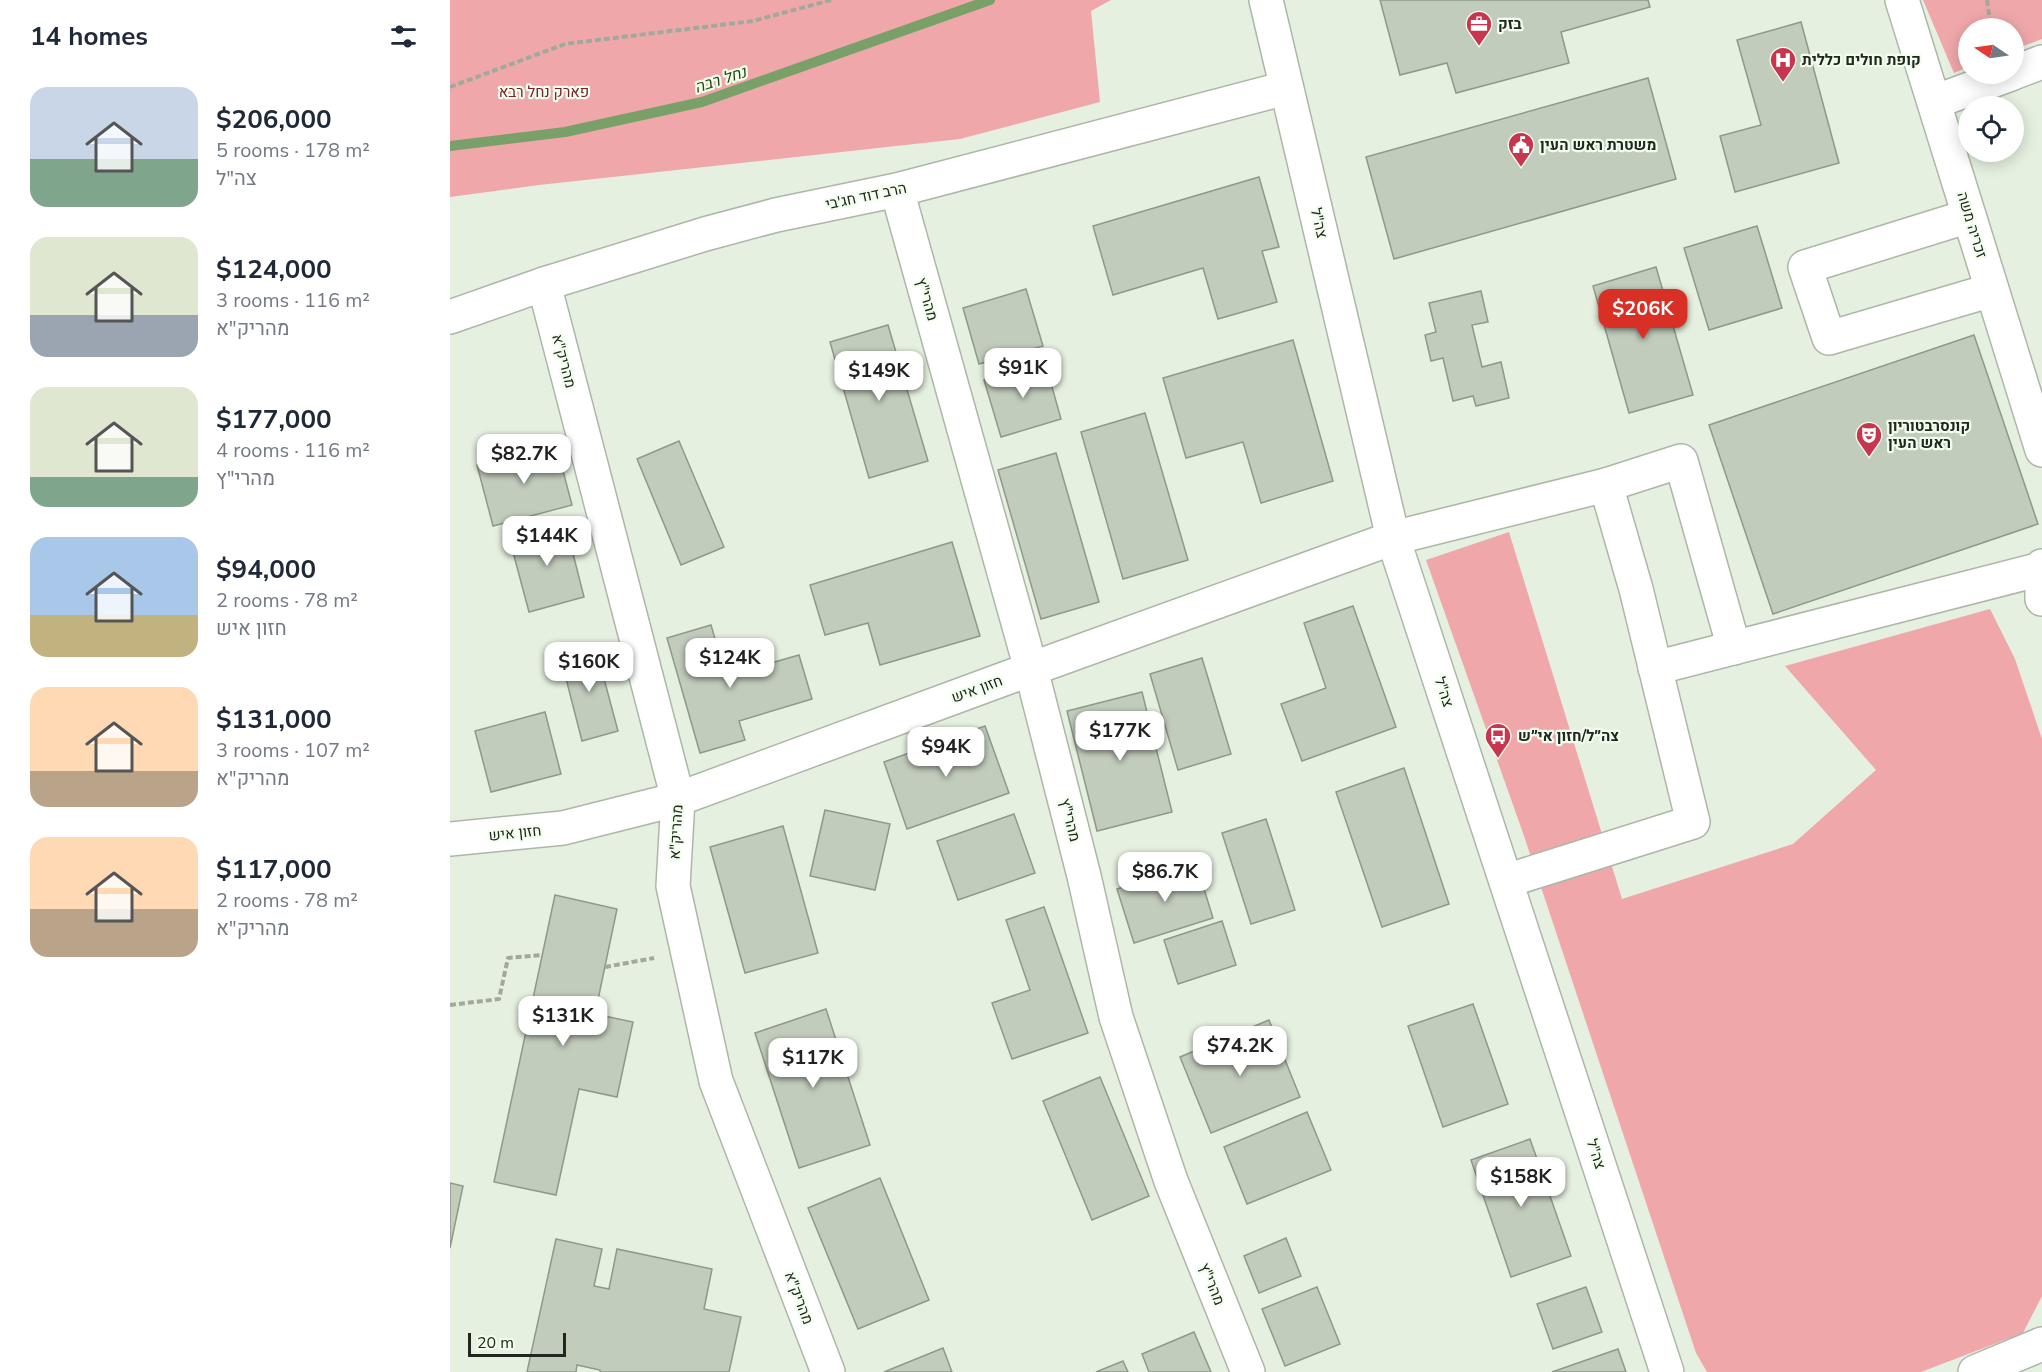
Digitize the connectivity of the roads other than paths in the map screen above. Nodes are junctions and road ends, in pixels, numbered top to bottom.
1 (1266, 0) edge
2 (1902, 0) edge
3 (2042, 62) edge
4 (2024, 69) edge
5 (1982, 84) edge
6 (1287, 87) junction
7 (1934, 102) junction
8 (897, 190) junction
9 (1969, 216) junction
10 (544, 284) junction
11 (1992, 290) junction
12 (450, 317) edge
13 (2042, 450) edge
14 (1606, 485) junction
15 (1393, 538) junction
16 (2042, 578) edge
17 (1734, 648) junction
18 (1655, 668) junction
19 (1031, 669) junction
20 (678, 799) junction
21 (450, 839) edge
22 (1506, 881) junction
23 (2042, 1344) edge
24 (828, 1372) edge
25 (1248, 1372) edge
26 (1667, 1372) edge
27 (1975, 1372) edge

1 - 6 street, צה"ל
2 - 7 street, זכריה משה
3 - 4 street
5 - 7 street
6 - 8 street, הרב דוד חג'בי
6 - 15 street, צה"ל
7 - 9 street, זכריה משה
8 - 10 street, הרב דוד חג'בי
8 - 19 street, מהרי"ץ
9 - 11 street, זכריה משה
9 - 11 street
10 - 12 street, הרב דוד חג'בי
10 - 20 street, מהריק"א
11 - 13 street, זכריה משה
14 - 15 street, חזון איש
14 - 17 street, חזון איש
14 - 18 street
15 - 19 street, חזון איש
15 - 22 street, צה"ל
16 - 17 street
17 - 18 street
18 - 22 street
19 - 20 street, חזון איש
19 - 25 street, מהרי"ץ
20 - 21 street, חזון איש
20 - 24 street, מהריק"א
22 - 26 street, צה"ל
23 - 27 street

